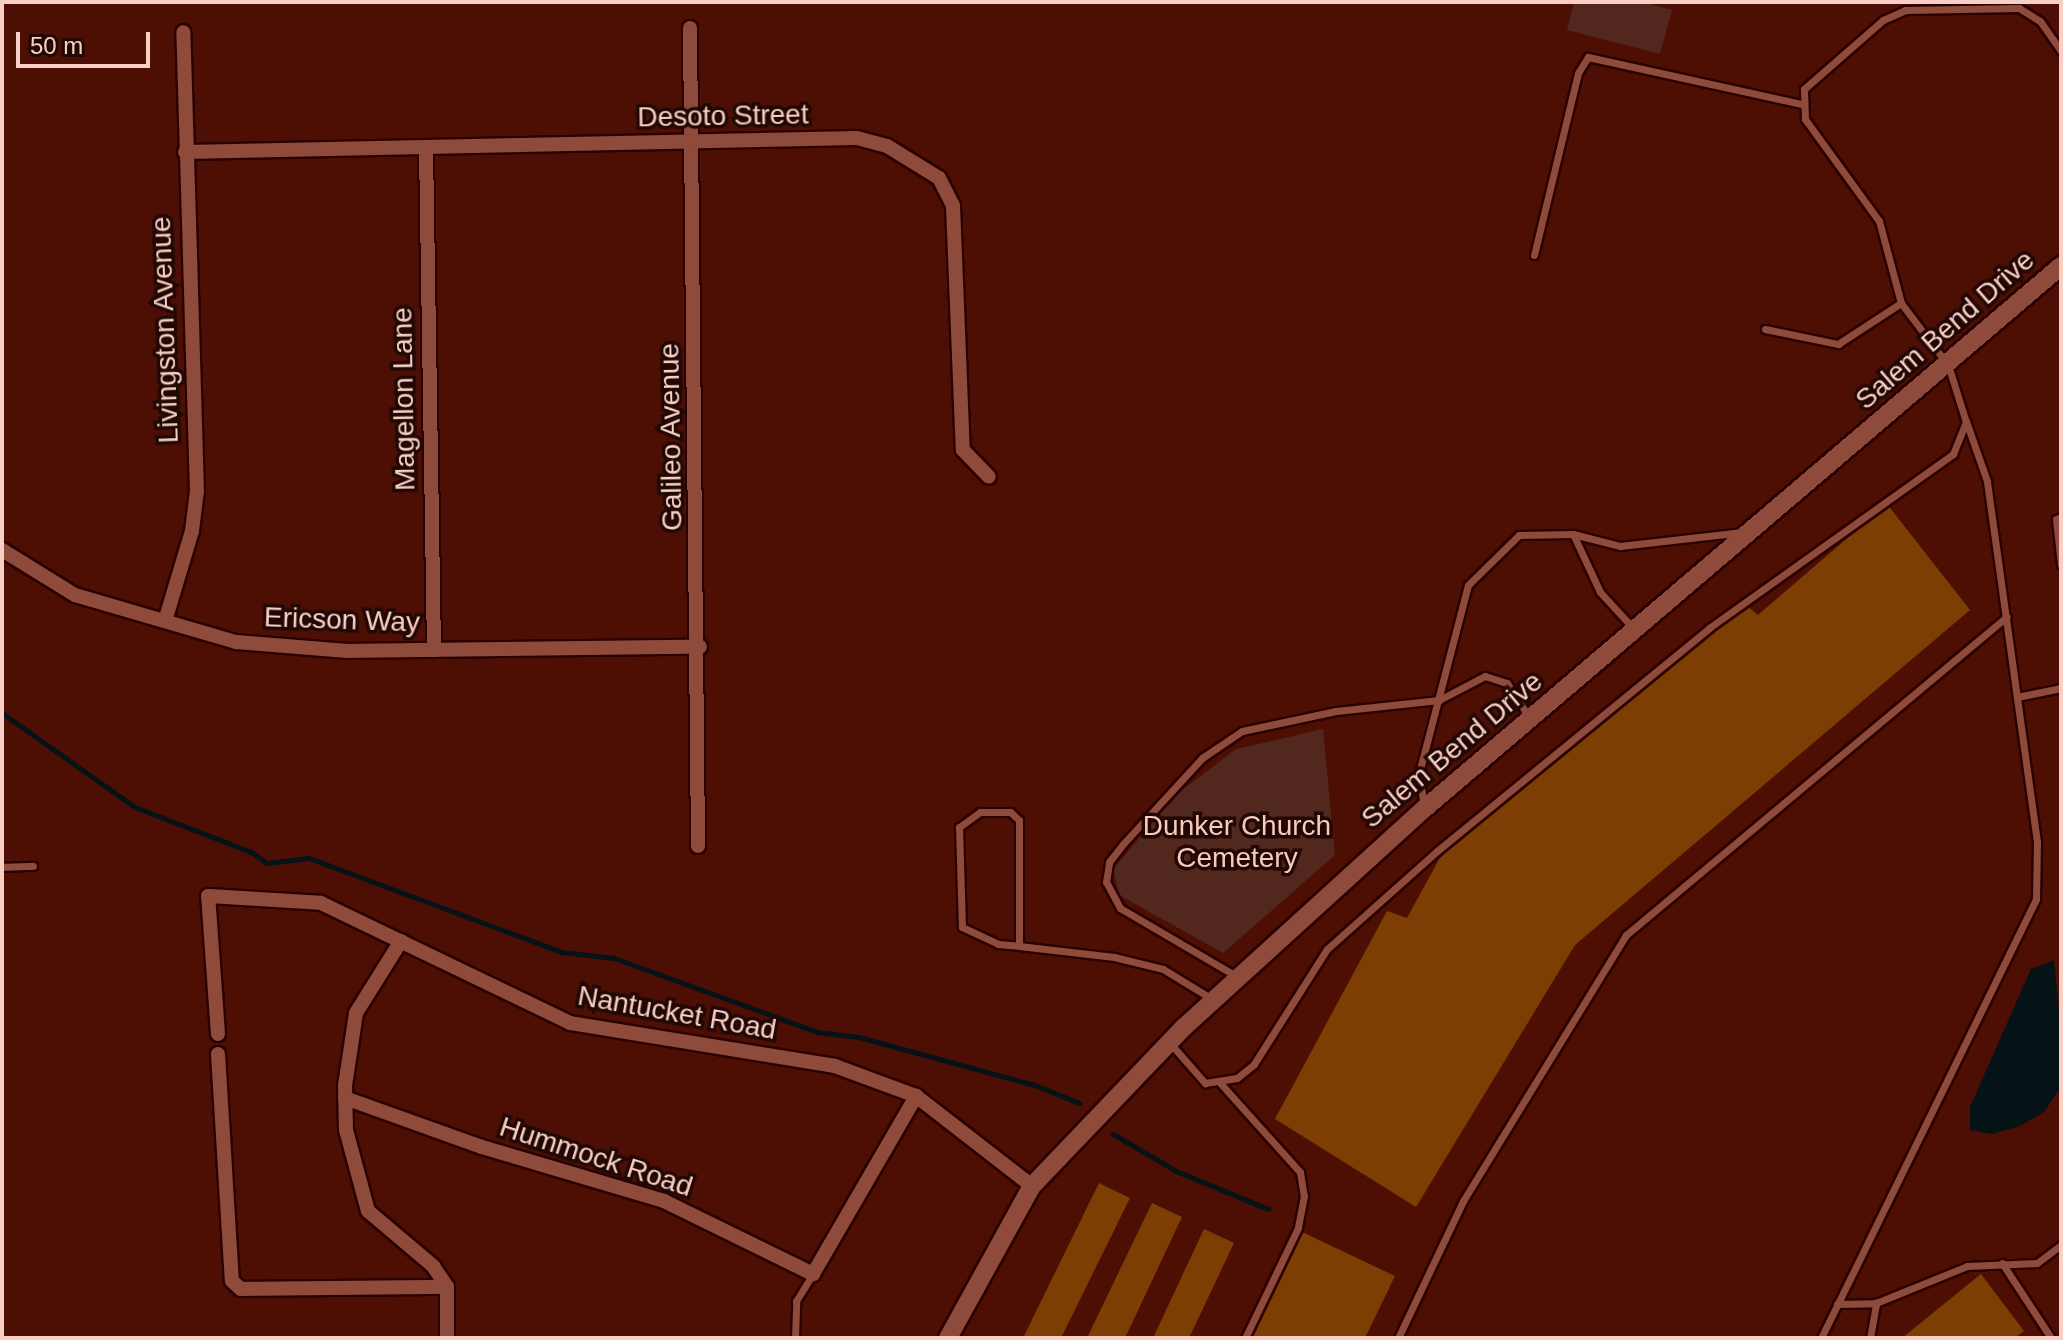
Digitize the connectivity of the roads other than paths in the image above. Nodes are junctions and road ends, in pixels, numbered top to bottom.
1 (690, 28) dead end
2 (183, 32) dead end
3 (2061, 51) edge
4 (1801, 104) junction
5 (692, 144) junction
6 (426, 147) junction
7 (185, 152) junction
8 (1534, 255) dead end
9 (2061, 266) edge
10 (1901, 303) junction
11 (1765, 329) dead end
12 (1948, 365) junction
13 (1966, 422) junction
14 (989, 477) dead end
15 (2061, 517) edge
16 (1754, 531) junction
17 (1573, 534) junction
18 (2, 550) edge
19 (2061, 565) edge
20 (2006, 617) junction
21 (165, 621) junction
22 (1637, 631) junction
23 (700, 647) junction
24 (434, 650) junction
25 (2061, 688) edge
26 (2017, 697) junction
27 (1439, 700) junction
28 (1530, 719) junction
29 (1424, 809) junction
30 (698, 846) dead end
31 (33, 866) dead end
32 (2, 867) edge
33 (401, 941) junction
34 (1019, 946) junction
35 (1239, 977) junction
36 (1214, 1000) junction
37 (218, 1034) dead end
38 (1169, 1042) junction
39 (218, 1054) dead end
40 (1221, 1084) junction
41 (916, 1096) junction
42 (345, 1098) junction
43 (1032, 1186) junction
44 (2061, 1245) edge
45 (2002, 1263) junction
46 (813, 1274) junction
47 (447, 1287) junction
48 (1876, 1303) junction
49 (1837, 1304) junction
50 (447, 1338) edge
51 (795, 1338) edge
52 (948, 1338) edge
53 (1245, 1338) edge
54 (1398, 1338) edge
55 (1821, 1338) edge
56 (1870, 1338) edge
57 (2051, 1338) edge

1 - 5 street, Galileo Avenue
2 - 7 street, Livingston Avenue
3 - 4 lane
4 - 8 lane
4 - 10 lane
5 - 6 street, Desoto Street
5 - 14 street, Desoto Street
5 - 23 street, Galileo Avenue
6 - 7 street, Desoto Street
6 - 24 street, Magellon Lane
7 - 21 street, Livingston Avenue
9 - 12 street, Salem Bend Drive
10 - 11 lane
10 - 12 lane
12 - 13 lane
12 - 16 street, Salem Bend Drive
13 - 20 lane
13 - 40 lane
15 - 19 lane
16 - 17 lane
16 - 22 street, Salem Bend Drive
17 - 22 lane
17 - 27 lane
18 - 21 street, Ericson Way
20 - 26 lane
20 - 54 lane
21 - 24 street, Ericson Way
22 - 28 street, Salem Bend Drive
23 - 24 street, Ericson Way
23 - 30 street, Galileo Avenue
25 - 26 lane
26 - 49 lane
27 - 28 lane
27 - 29 lane
27 - 35 lane
28 - 29 street, Salem Bend Drive
29 - 35 street, Salem Bend Drive
31 - 32 lane
33 - 37 street, Nantucket Road
33 - 41 street, Nantucket Road
33 - 42 street
34 - 34 lane
34 - 36 lane
35 - 36 street, Salem Bend Drive
36 - 38 street, Salem Bend Drive
38 - 40 lane
38 - 43 street, Salem Bend Drive
39 - 47 street
40 - 53 lane
41 - 43 street, Nantucket Road
41 - 46 street
42 - 46 street, Hummock Road
42 - 47 street
43 - 52 street, Salem Bend Drive
44 - 45 lane
45 - 48 lane
45 - 57 lane
46 - 51 lane
47 - 50 street
48 - 49 lane
48 - 56 lane
49 - 55 lane

